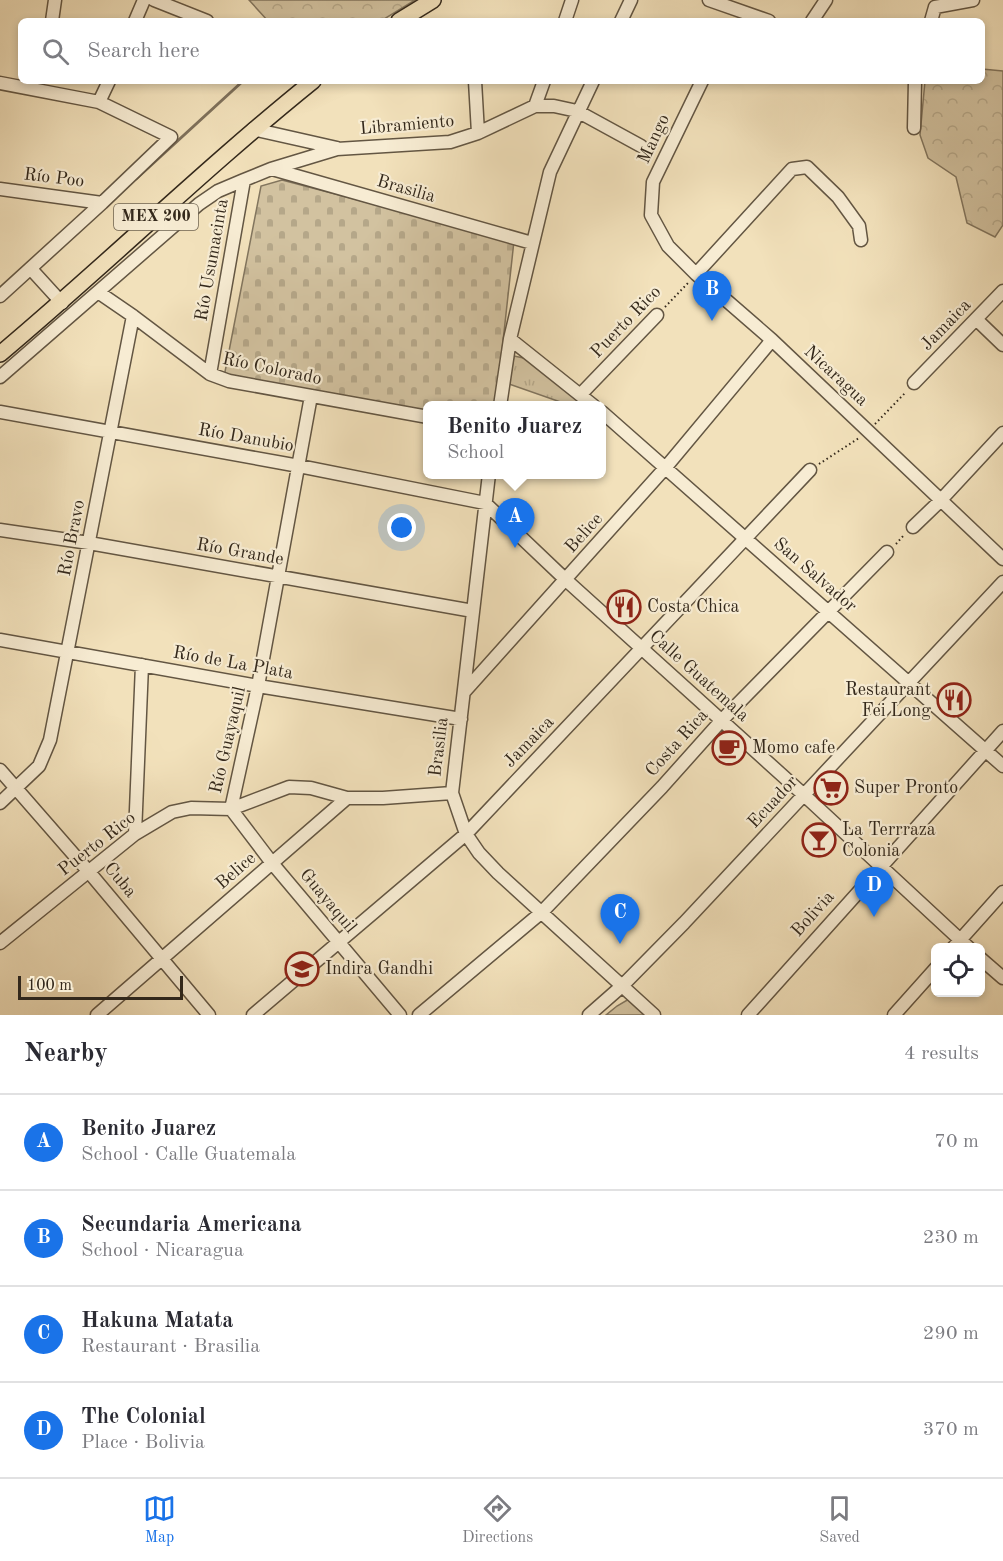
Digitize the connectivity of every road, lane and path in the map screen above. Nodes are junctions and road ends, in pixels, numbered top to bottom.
1 (55, 0) edge
2 (144, 0) edge
3 (154, 0) edge
4 (433, 0) edge
5 (572, 0) edge
6 (631, 0) edge
7 (709, 0) edge
8 (826, 0) edge
9 (973, 0) edge
10 (933, 3) edge
11 (735, 16) edge
12 (52, 18) edge
13 (136, 18) edge
14 (199, 18) edge
15 (404, 18) edge
16 (566, 18) edge
17 (622, 18) edge
18 (814, 18) edge
19 (931, 18) edge
20 (0, 83) edge
21 (108, 84) edge
22 (310, 84) edge
23 (475, 84) edge
24 (543, 84) edge
25 (590, 84) edge
26 (701, 84) edge
27 (915, 84) edge
28 (42, 86) edge
29 (99, 102) junction
30 (535, 106) junction
31 (577, 111) junction
32 (914, 128) dead end
33 (253, 129) junction
34 (478, 133) junction
35 (641, 146) dead end
36 (337, 149) junction
37 (271, 169) junction
38 (244, 180) junction
39 (0, 189) edge
40 (102, 203) junction
41 (651, 215) joint
42 (861, 240) dead end
43 (532, 243) junction
44 (35, 273) junction
45 (696, 274) junction
46 (1003, 291) edge
47 (98, 292) junction
48 (0, 296) edge
49 (62, 303) junction
50 (657, 315) joint
51 (133, 316) junction
52 (976, 319) junction
53 (510, 339) junction
54 (772, 340) junction
55 (1003, 345) edge
56 (0, 354) edge
57 (210, 374) junction
58 (0, 377) edge
59 (914, 383) dead end
60 (581, 394) junction
61 (310, 396) junction
62 (501, 401) edge
63 (589, 401) edge
64 (0, 412) edge
65 (606, 415) edge
66 (423, 416) edge
67 (110, 433) junction
68 (1003, 433) edge
69 (299, 466) junction
70 (666, 467) junction
71 (810, 470) dead end
72 (488, 479) edge
73 (940, 501) junction
74 (485, 503) junction
75 (913, 527) joint
76 (0, 530) edge
77 (745, 539) junction
78 (89, 543) junction
79 (887, 552) joint
80 (1003, 559) edge
81 (278, 578) junction
82 (566, 580) junction
83 (1003, 582) edge
84 (828, 610) junction
85 (473, 612) junction
86 (0, 640) edge
87 (642, 649) junction
88 (68, 653) junction
89 (142, 665) junction
90 (909, 683) junction
91 (258, 686) junction
92 (465, 691) junction
93 (461, 719) junction
94 (721, 721) junction
95 (1003, 731) edge
96 (986, 750) junction
97 (1003, 766) edge
98 (0, 770) edge
99 (16, 789) junction
100 (452, 793) junction
101 (804, 795) junction
102 (347, 798) junction
103 (0, 803) edge
104 (231, 809) junction
105 (135, 834) junction
106 (466, 834) junction
107 (272, 863) junction
108 (880, 866) junction
109 (89, 872) junction
110 (1003, 892) edge
111 (542, 912) junction
112 (339, 942) junction
113 (959, 943) edge
114 (963, 943) edge
115 (0, 944) edge
116 (163, 959) junction
117 (985, 962) edge
118 (931, 974) edge
119 (1003, 978) edge
120 (622, 986) junction
121 (97, 1015) edge
122 (209, 1015) edge
123 (253, 1015) edge
124 (400, 1015) edge
125 (419, 1015) edge
126 (589, 1015) edge
127 (654, 1015) edge
128 (748, 1015) edge
129 (894, 1015) edge

1 - 12 street
2 - 13 street
3 - 14 street
4 - 15 main road
5 - 16 street
6 - 17 street
7 - 11 street
8 - 18 street
9 - 10 street
10 - 19 street
20 - 28 street
21 - 29 street
22 - 33 main road, MEX 200
23 - 34 street
24 - 30 street
25 - 31 street
26 - 41 street, Mango
27 - 32 street
28 - 29 street
29 - 40 street
30 - 31 street, Libramiento
30 - 34 street, Libramiento
31 - 35 street, Libramiento
31 - 43 street
33 - 36 street
33 - 49 main road, MEX 200
34 - 36 street, Libramiento
36 - 37 street, Libramiento
37 - 38 street, Río Usumacinta
37 - 43 street, Brasilia
38 - 47 street
38 - 57 street, Río Usumacinta
39 - 40 street, Río Poo
40 - 44 street
41 - 45 street, Nicaragua
42 - 45 street
43 - 53 street
44 - 48 street
44 - 49 street
45 - 50 path, Puerto Rico
45 - 54 street, Nicaragua
46 - 52 street, Jamaica
47 - 51 street, Río Colorado
47 - 58 street
49 - 56 main road, MEX 200
50 - 60 street, Puerto Rico
51 - 57 street, Río Colorado
51 - 67 street, Río Bravo
52 - 55 street
52 - 59 street, Jamaica
53 - 60 street
53 - 62 street
54 - 70 street, Belice
54 - 73 street, Nicaragua
57 - 61 street, Río Colorado
60 - 63 street
61 - 66 street, Río Colorado
61 - 69 street, Río Guayaquil
64 - 67 street, Río Danubio
65 - 70 street, San Salvador
67 - 69 street, Río Danubio
67 - 78 street, Río Bravo
68 - 73 street
69 - 74 street, Río Danubio
69 - 81 street, Río Guayaquil
70 - 77 street, San Salvador
70 - 82 street, Belice
71 - 77 street, Jamaica
72 - 74 street, Brasilia
73 - 75 street
73 - 80 street, Nicaragua
74 - 82 street, Calle Guatemala
74 - 85 street, Brasilia
75 - 79 path
76 - 78 street, Río Grande
77 - 84 street, San Salvador
77 - 87 street, Jamaica
78 - 81 street, Río Grande
78 - 88 street, Río Bravo
79 - 84 street, Costa Rica
81 - 85 street, Río Grande
81 - 91 street, Río Guayaquil
82 - 87 street, Calle Guatemala
82 - 92 street, Belice
83 - 90 street, Ecuador
84 - 90 street, San Salvador
84 - 94 street, Costa Rica
85 - 92 street, Brasilia
86 - 88 street, Río de La Plata
87 - 94 street, Calle Guatemala
87 - 106 street, Jamaica
88 - 89 street, Río de La Plata
88 - 99 street, Río Bravo
89 - 91 street, Río de La Plata
89 - 105 street
90 - 96 street, San Salvador
90 - 101 street, Ecuador
91 - 93 street, Río de La Plata
91 - 104 street, Río Guayaquil
92 - 93 street, Brasilia
93 - 100 street, Brasilia
94 - 101 street, Calle Guatemala
94 - 111 street, Costa Rica
95 - 96 street, Bolivia
96 - 97 street, San Salvador
96 - 108 street, Bolivia
98 - 99 street, Cuba
99 - 103 street
99 - 109 street, Cuba
100 - 102 street
100 - 106 street, Brasilia
101 - 108 street, Calle Guatemala
101 - 120 street, Ecuador
102 - 104 street
102 - 107 street, Belice
104 - 105 street, Puerto Rico
104 - 107 street, Guayaquil
105 - 109 street, Puerto Rico
106 - 111 street, Brasilia
106 - 112 street, Jamaica
107 - 112 street, Guayaquil
107 - 116 street, Belice
108 - 113 street, Calle Guatemala
108 - 128 street, Bolivia
109 - 115 street, Puerto Rico
109 - 116 street, Cuba
110 - 114 street
111 - 120 street, Brasilia
111 - 125 street, Costa Rica
112 - 123 street, Jamaica
112 - 124 street, Guayaquil
116 - 121 street, Belice
116 - 122 street, Cuba
117 - 119 street
118 - 129 street
120 - 126 street, Ecuador
120 - 127 street, Brasilia

